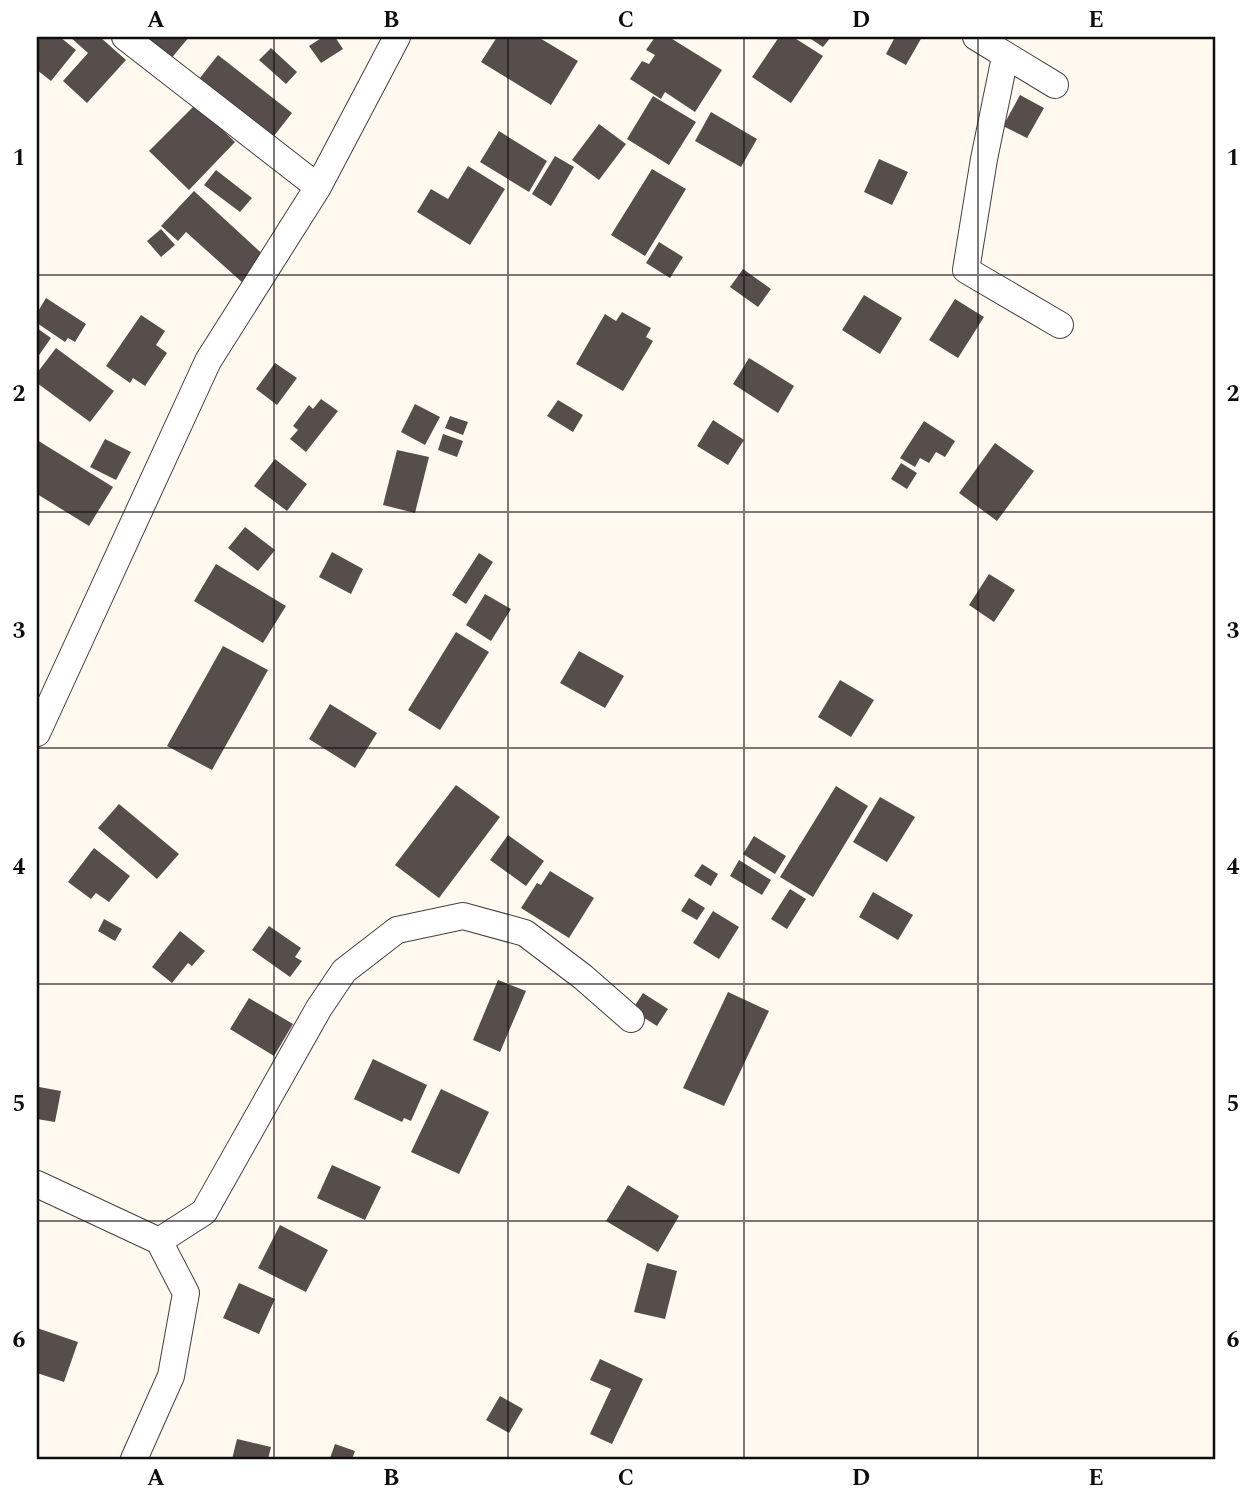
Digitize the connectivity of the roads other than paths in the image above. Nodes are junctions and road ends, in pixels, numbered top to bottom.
1 (125, 37) edge
2 (397, 37) edge
3 (976, 37) edge
4 (1005, 57) junction
5 (1055, 85) dead end
6 (318, 187) junction
7 (1060, 325) dead end
8 (37, 733) edge
9 (631, 1019) dead end
10 (37, 1184) edge
11 (159, 1241) junction
12 (134, 1459) edge

1 - 6 street
2 - 6 street
3 - 4 street
4 - 5 street
4 - 7 street
6 - 8 street
9 - 11 street
10 - 11 street
11 - 12 street

